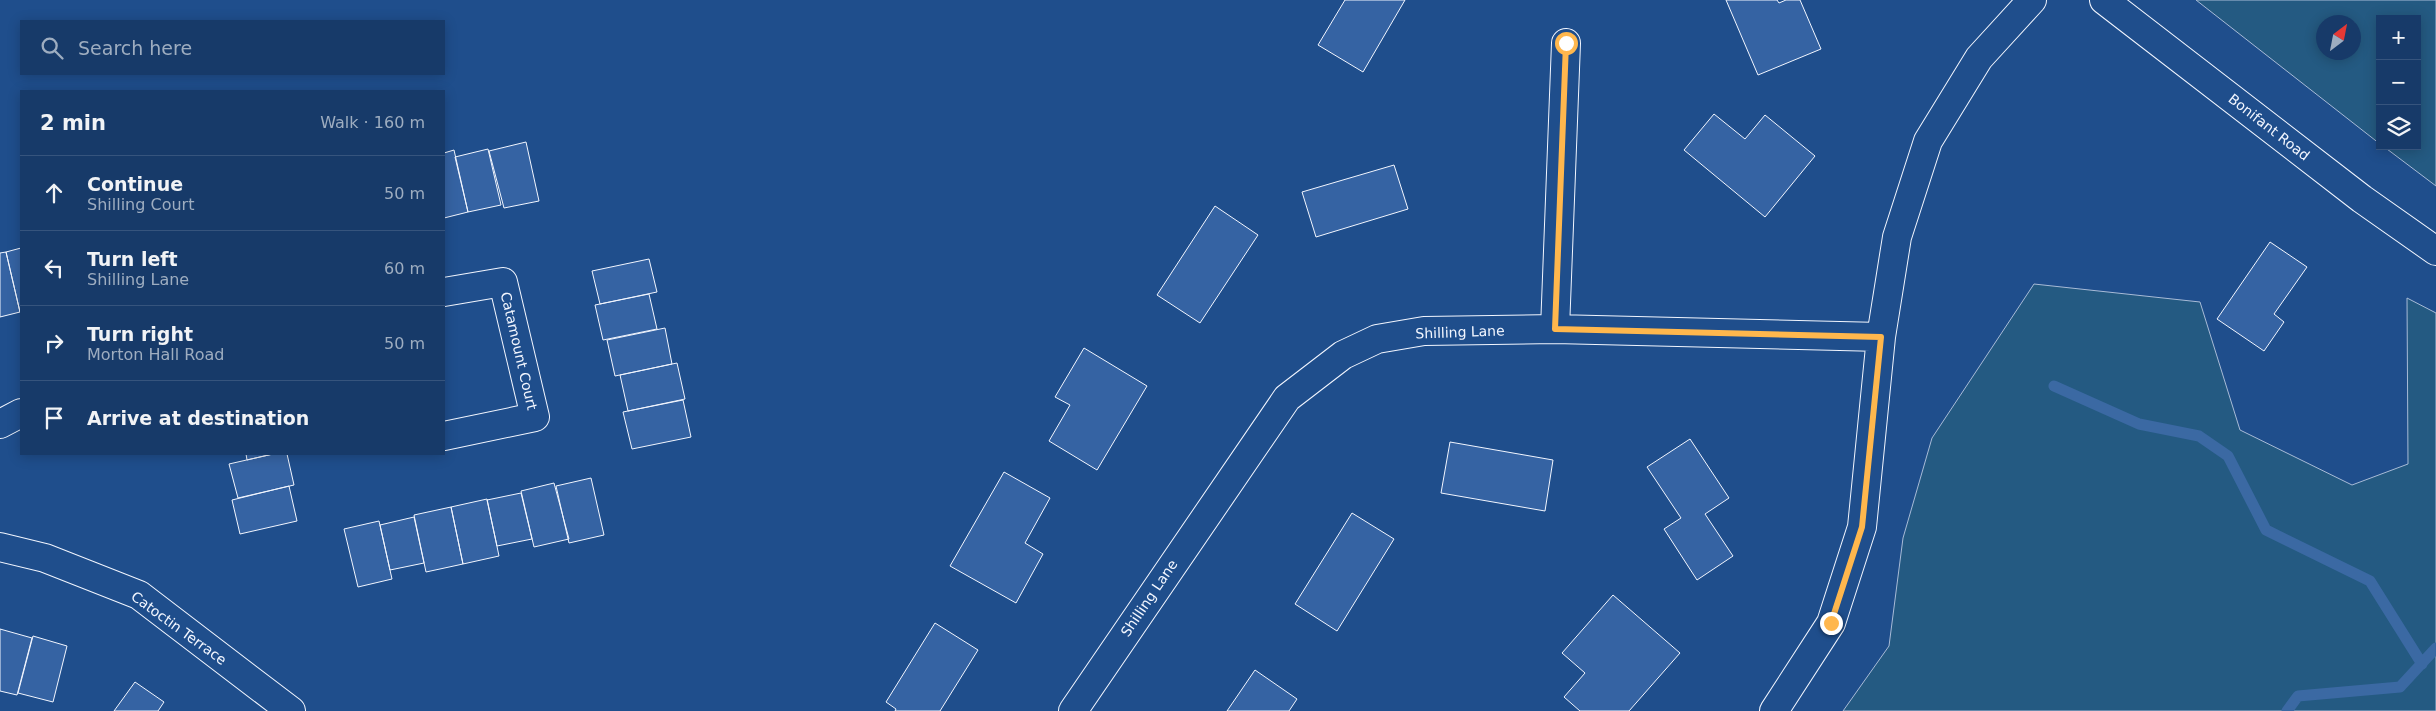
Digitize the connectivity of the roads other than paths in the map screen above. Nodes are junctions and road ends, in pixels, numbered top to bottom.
1 (2032, 0) edge
2 (2104, 0) edge
3 (1566, 43) dead end
4 (2436, 251) edge
5 (445, 292) edge
6 (1555, 329) junction
7 (1881, 337) junction
8 (20, 414) edge
9 (0, 424) edge
10 (445, 436) edge
11 (0, 547) edge
12 (291, 711) edge
13 (1073, 711) edge
14 (1774, 711) edge

1 - 7 street
2 - 4 street, Bonifant Road
3 - 6 street
5 - 10 street, Catamount Court
6 - 7 street, Shilling Lane
6 - 13 street, Shilling Lane
7 - 14 street
8 - 9 street
11 - 12 street, Catoctin Terrace

